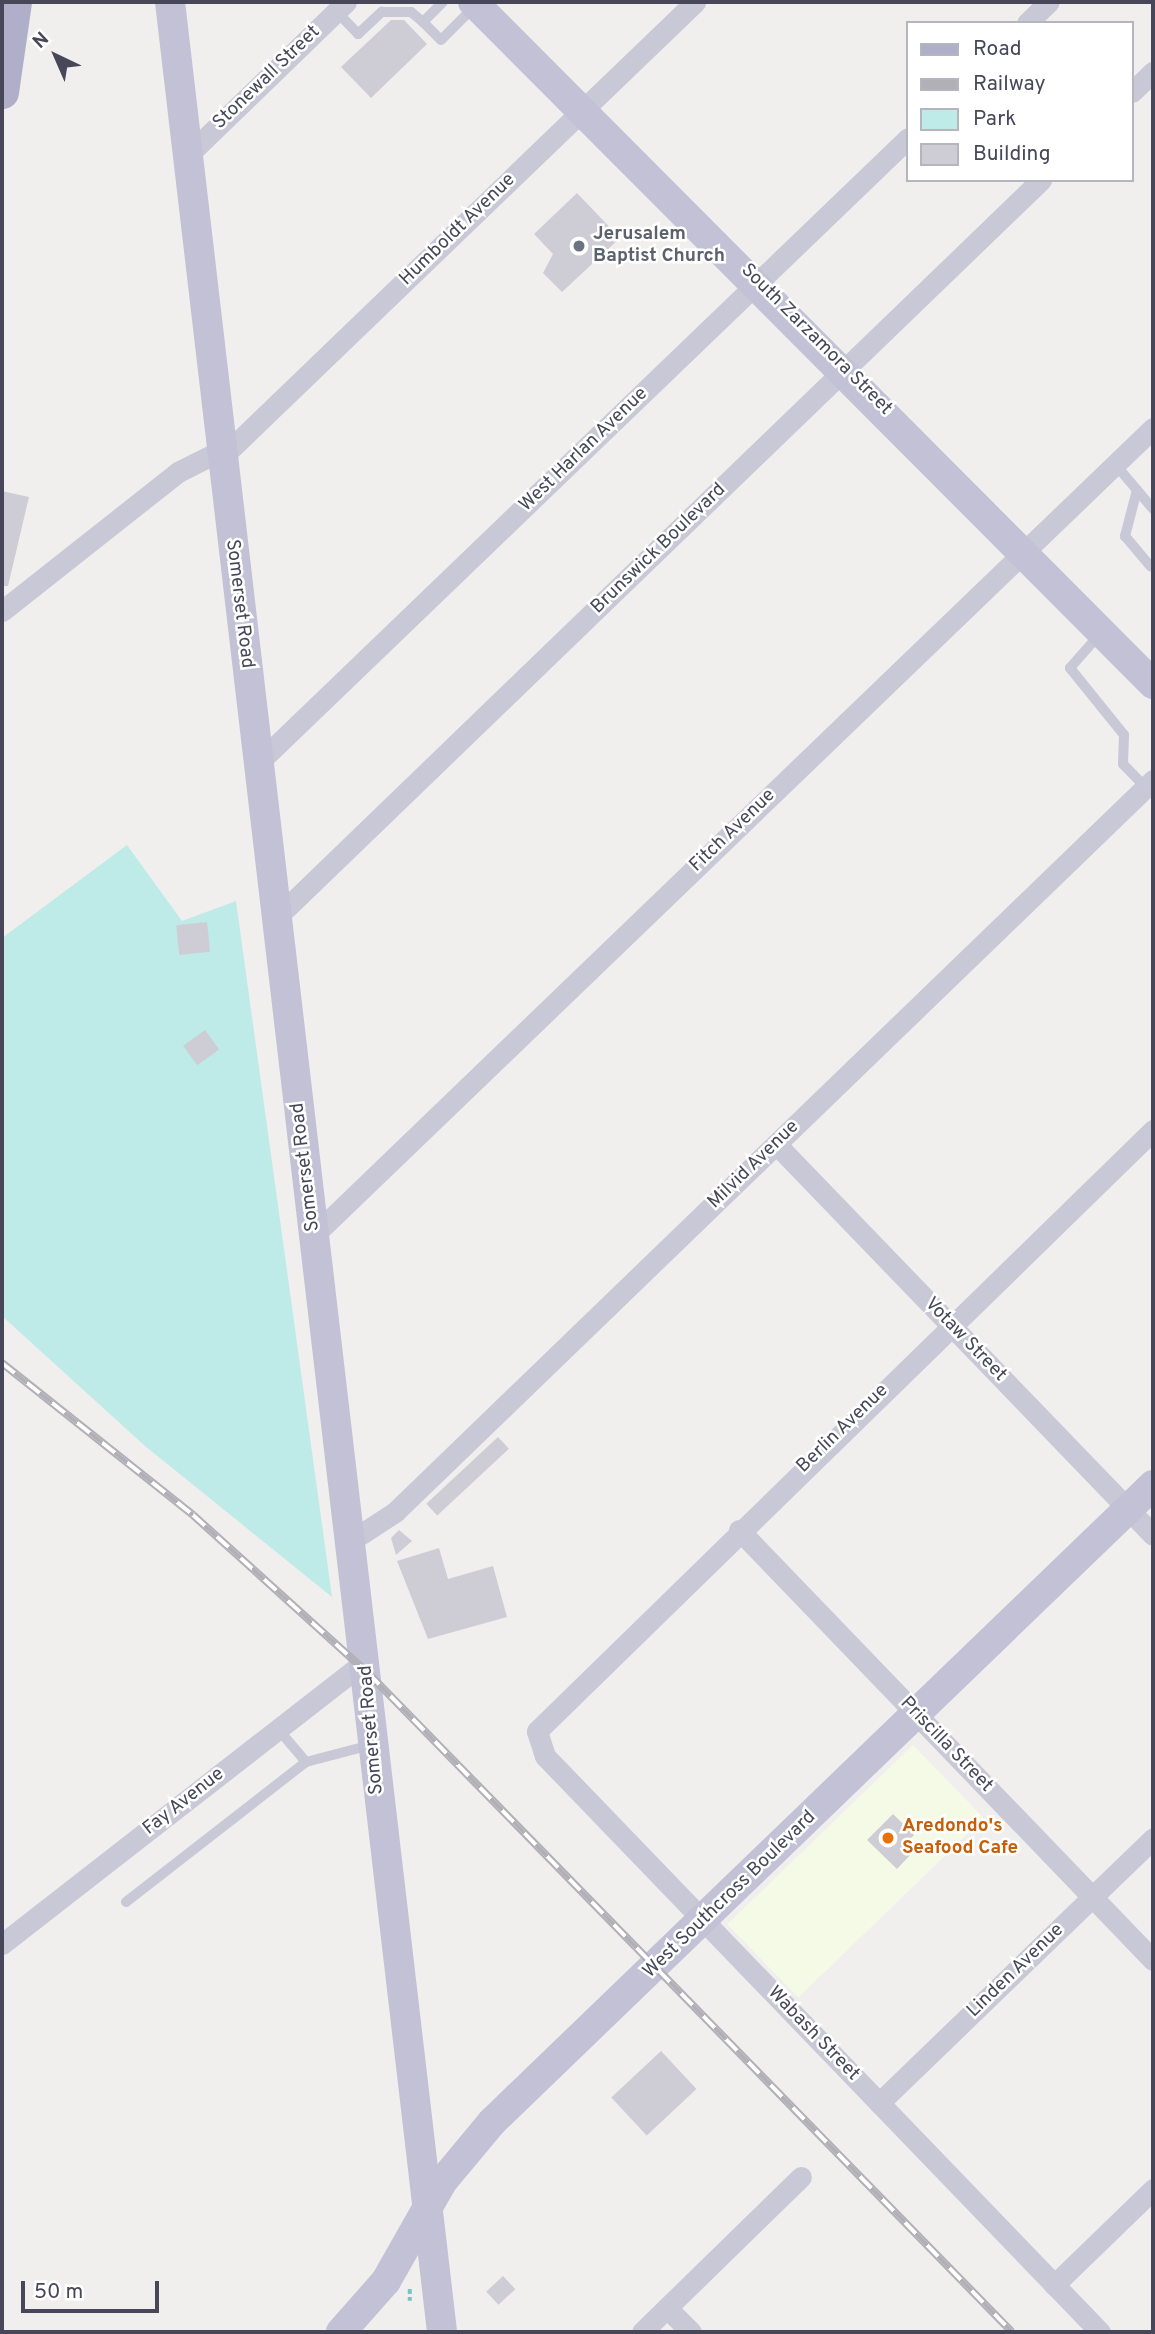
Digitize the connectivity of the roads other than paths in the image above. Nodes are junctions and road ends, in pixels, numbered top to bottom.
1 (15, 2) edge
2 (170, 2) edge
3 (443, 2) edge
4 (695, 2) edge
5 (1049, 2) edge
6 (475, 3) edge
7 (341, 6) edge
8 (1029, 21) edge
9 (423, 22) junction
10 (1153, 72) edge
11 (1134, 90) edge
12 (2, 92) edge
13 (583, 109) junction
14 (906, 140) edge
15 (188, 155) junction
16 (1039, 182) edge
17 (758, 282) junction
18 (845, 369) junction
19 (1153, 428) edge
20 (221, 455) junction
21 (1115, 464) junction
22 (1137, 490) junction
23 (1153, 509) edge
24 (1026, 550) junction
25 (1151, 567) dead end
26 (2, 611) edge
27 (1103, 631) junction
28 (1153, 684) edge
29 (259, 762) junction
30 (1148, 790) edge
31 (277, 917) junction
32 (1153, 1130) edge
33 (776, 1144) junction
34 (314, 1235) junction
35 (951, 1325) junction
36 (1153, 1486) edge
37 (1128, 1510) junction
38 (739, 1530) junction
39 (1153, 1535) edge
40 (349, 1542) junction
41 (367, 1660) junction
42 (916, 1714) junction
43 (278, 1728) junction
44 (537, 1731) joint
45 (374, 1744) junction
46 (306, 1762) junction
47 (1153, 1838) edge
48 (1092, 1897) junction
49 (126, 1902) dead end
50 (705, 1922) junction
51 (2, 1944) edge
52 (1153, 1960) edge
53 (879, 2104) junction
54 (802, 2177) dead end
55 (1153, 2189) edge
56 (427, 2206) junction
57 (1054, 2285) junction
58 (667, 2308) junction
59 (341, 2332) edge
60 (442, 2332) edge
61 (642, 2332) edge
62 (691, 2332) edge
63 (1100, 2332) edge

1 - 12 main road
2 - 15 main road, Somerset Road
3 - 9 lane
4 - 13 street, Humboldt Avenue
5 - 8 street
6 - 9 lane
6 - 13 main road, South Zarzamora Street
7 - 9 lane
7 - 15 street, Stonewall Street
10 - 11 street
13 - 17 main road, South Zarzamora Street
13 - 20 street, Humboldt Avenue
14 - 17 street, West Harlan Avenue
15 - 20 main road, Somerset Road
16 - 18 street, Brunswick Boulevard
17 - 18 main road, South Zarzamora Street
17 - 29 street, West Harlan Avenue
18 - 24 main road, South Zarzamora Street
18 - 31 street, Brunswick Boulevard
19 - 21 street, Fitch Avenue
20 - 26 street, Humboldt Avenue
20 - 29 main road, Somerset Road
21 - 22 lane
21 - 24 street, Fitch Avenue
22 - 23 lane
22 - 25 lane
24 - 27 main road, South Zarzamora Street
24 - 34 street, Fitch Avenue
27 - 28 main road, South Zarzamora Street
27 - 30 lane
29 - 31 main road, Somerset Road
30 - 33 street, Milvid Avenue
31 - 34 main road, Somerset Road
32 - 35 street, Berlin Avenue
33 - 35 street, Votaw Street
33 - 40 street, Milvid Avenue
34 - 40 main road, Somerset Road
35 - 37 street, Votaw Street
35 - 38 street, Berlin Avenue
36 - 37 main road, West Southcross Boulevard
37 - 39 street, Votaw Street
37 - 42 main road, West Southcross Boulevard
38 - 42 street, Priscilla Street
38 - 44 street, Berlin Avenue
40 - 41 main road, Somerset Road
41 - 43 street, Fay Avenue
41 - 45 main road, Somerset Road
42 - 48 street, Priscilla Street
42 - 50 main road, West Southcross Boulevard
43 - 46 lane
43 - 51 street, Fay Avenue
44 - 50 street, Wabash Street
45 - 46 lane
45 - 56 main road, Somerset Road
46 - 49 lane
47 - 48 street, Linden Avenue
48 - 52 street, Priscilla Street
48 - 53 street, Linden Avenue
50 - 53 street, Wabash Street
50 - 56 main road, West Southcross Boulevard
53 - 57 street, Wabash Street
54 - 58 street
55 - 57 street
56 - 59 main road, West Southcross Boulevard
56 - 60 main road, Somerset Road
57 - 63 street, Wabash Street
58 - 61 street
58 - 62 street

